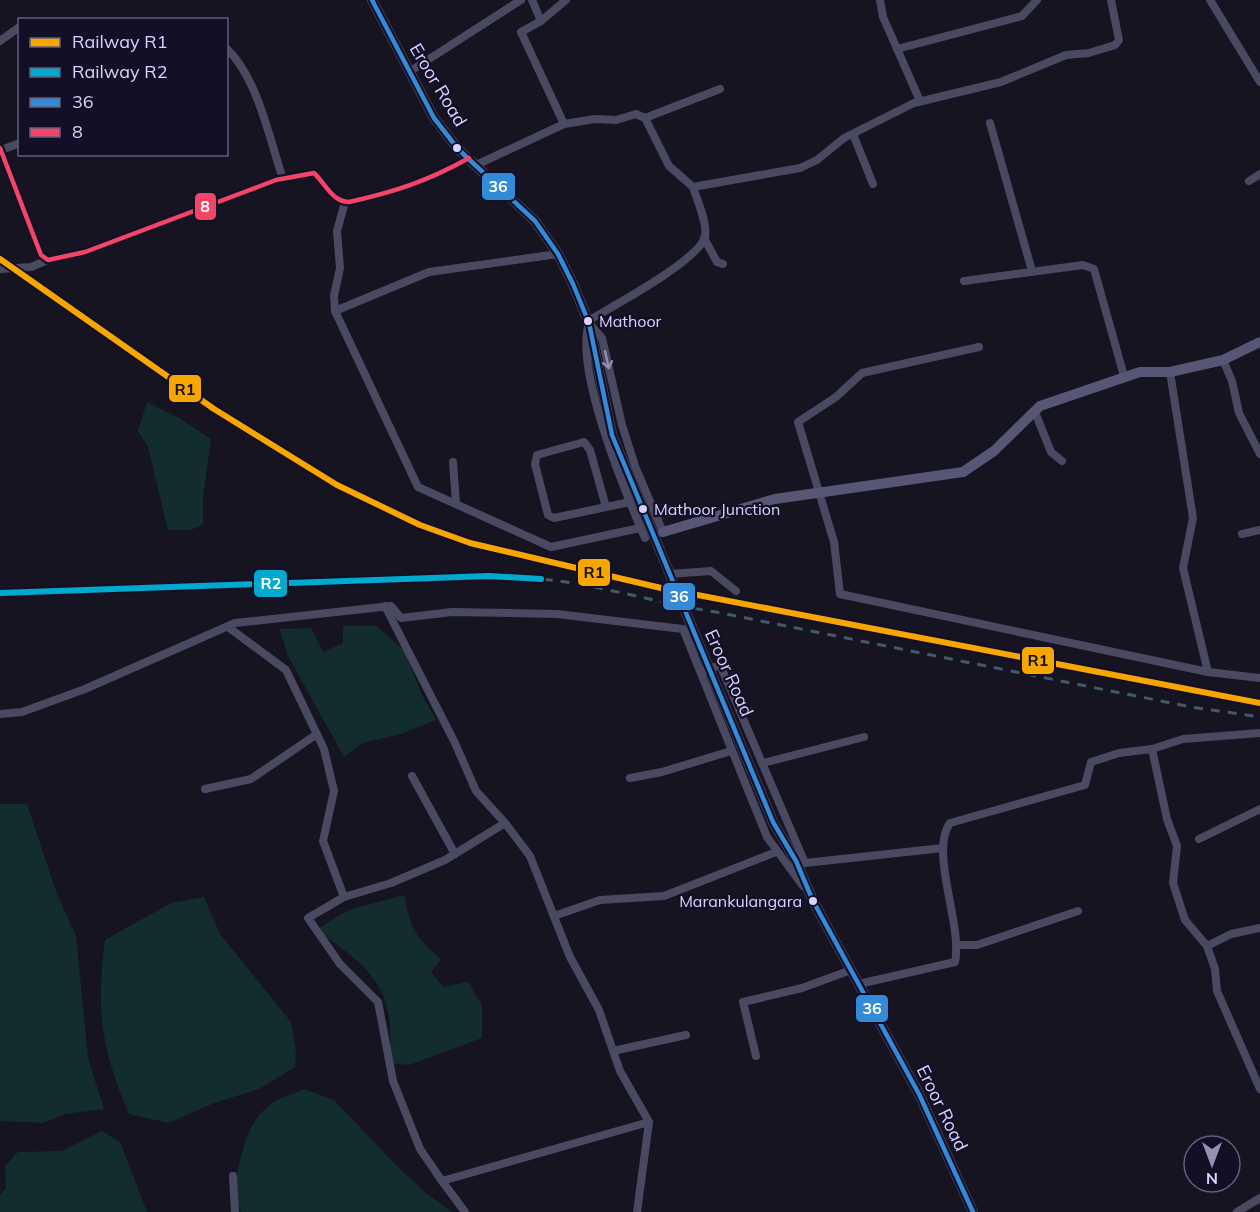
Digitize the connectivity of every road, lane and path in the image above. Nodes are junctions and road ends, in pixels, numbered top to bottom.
1 (372, 0) edge
2 (521, 0) edge
3 (532, 0) edge
4 (566, 0) edge
5 (880, 0) edge
6 (1037, 0) edge
7 (1111, 0) edge
8 (1210, 0) edge
9 (541, 21) junction
10 (18, 28) edge
11 (0, 41) edge
12 (897, 49) junction
13 (228, 50) edge
14 (409, 72) junction
15 (1260, 82) edge
16 (720, 89) dead end
17 (920, 101) junction
18 (645, 117) junction
19 (990, 123) dead end
20 (564, 124) junction
21 (853, 134) junction
22 (18, 144) edge
23 (1, 149) edge
24 (472, 162) junction
25 (1260, 174) edge
26 (283, 179) junction
27 (1249, 181) dead end
28 (873, 184) dead end
29 (693, 187) junction
30 (345, 202) junction
31 (704, 238) junction
32 (558, 254) junction
33 (48, 261) junction
34 (723, 264) dead end
35 (0, 268) edge
36 (1032, 271) junction
37 (964, 281) dead end
38 (335, 311) junction
39 (589, 322) junction
40 (1260, 342) edge
41 (979, 347) dead end
42 (1223, 360) junction
43 (1170, 372) junction
44 (1124, 376) junction
45 (1035, 412) junction
46 (1260, 454) edge
47 (1062, 461) dead end
48 (453, 462) dead end
49 (820, 493) junction
50 (630, 502) junction
51 (456, 504) junction
52 (606, 507) junction
53 (640, 528) junction
54 (1260, 530) edge
55 (663, 532) joint
56 (1242, 534) dead end
57 (645, 538) dead end
58 (669, 573) junction
59 (736, 591) dead end
60 (385, 606) junction
61 (228, 627) junction
62 (700, 672) junction
63 (1208, 672) junction
64 (1260, 678) edge
65 (0, 714) edge
66 (1260, 733) edge
67 (317, 734) junction
68 (864, 737) dead end
69 (1152, 749) junction
70 (731, 751) junction
71 (763, 763) junction
72 (412, 776) dead end
73 (630, 778) dead end
74 (205, 789) dead end
75 (1260, 809) edge
76 (505, 823) junction
77 (1199, 839) dead end
78 (943, 848) junction
79 (776, 852) junction
80 (455, 854) junction
81 (810, 894) junction
82 (344, 897) junction
83 (1078, 912) dead end
84 (554, 916) junction
85 (1260, 928) edge
86 (956, 945) junction
87 (1207, 946) junction
88 (851, 970) junction
89 (859, 984) junction
90 (686, 1035) dead end
91 (613, 1051) junction
92 (756, 1056) dead end
93 (1260, 1089) edge
94 (649, 1122) junction
95 (232, 1176) dead end
96 (442, 1181) junction
97 (1260, 1198) edge
98 (235, 1212) edge
99 (465, 1212) edge
100 (637, 1212) edge
101 (973, 1212) edge
102 (1237, 1212) edge

1 - 14 main road, Eroor Road
2 - 14 street
3 - 9 street
4 - 9 street
5 - 12 street
6 - 12 street
7 - 17 street
8 - 15 street
9 - 20 street
10 - 11 street
12 - 17 street
13 - 26 street
14 - 24 main road, Eroor Road
16 - 18 street
17 - 21 street
18 - 20 street
18 - 29 street
19 - 36 street
20 - 24 street
21 - 28 street
21 - 29 street
22 - 23 street
23 - 33 street
24 - 30 street
24 - 32 main road, Eroor Road
25 - 27 street
26 - 30 street
26 - 33 street
29 - 31 street
30 - 38 street
31 - 34 street
31 - 39 street
32 - 38 street
32 - 39 main road, Eroor Road
33 - 35 street
36 - 37 street
36 - 44 street
38 - 51 street
39 - 50 street
39 -> 55 street
39 - 58 main road, Eroor Road
40 - 42 main road
41 - 49 street
42 - 43 main road
42 - 46 street
43 - 44 main road
43 - 63 street
44 - 45 main road
45 - 47 street
45 - 49 main road
48 - 51 street
49 - 55 main road
49 - 63 street
50 - 52 street
50 - 53 street
51 - 53 street
52 - 52 street
53 - 57 street
54 - 56 street
58 - 59 street
58 - 81 main road, Eroor Road
60 - 61 street
60 - 62 street
60 - 76 street
61 - 65 street
61 - 67 street
62 - 70 street
62 - 71 street
63 - 64 street
66 - 69 street
67 - 74 street
67 - 82 street
68 - 71 street
69 - 78 street
69 - 87 street
70 - 73 street
70 - 79 street
71 - 78 street
72 - 80 street
75 - 77 street
76 - 80 street
76 - 84 street
78 - 86 street
79 - 81 street
79 - 84 street
80 - 82 street
81 - 88 main road, Eroor Road
82 - 96 street
83 - 86 street
84 - 91 street
85 - 87 street
86 - 89 street
87 - 93 street
88 - 89 main road, Eroor Road
88 - 92 street
89 - 101 main road, Eroor Road
90 - 91 street
91 - 94 street
94 - 96 street
94 - 100 street
95 - 98 street
96 - 99 street
97 - 102 street

